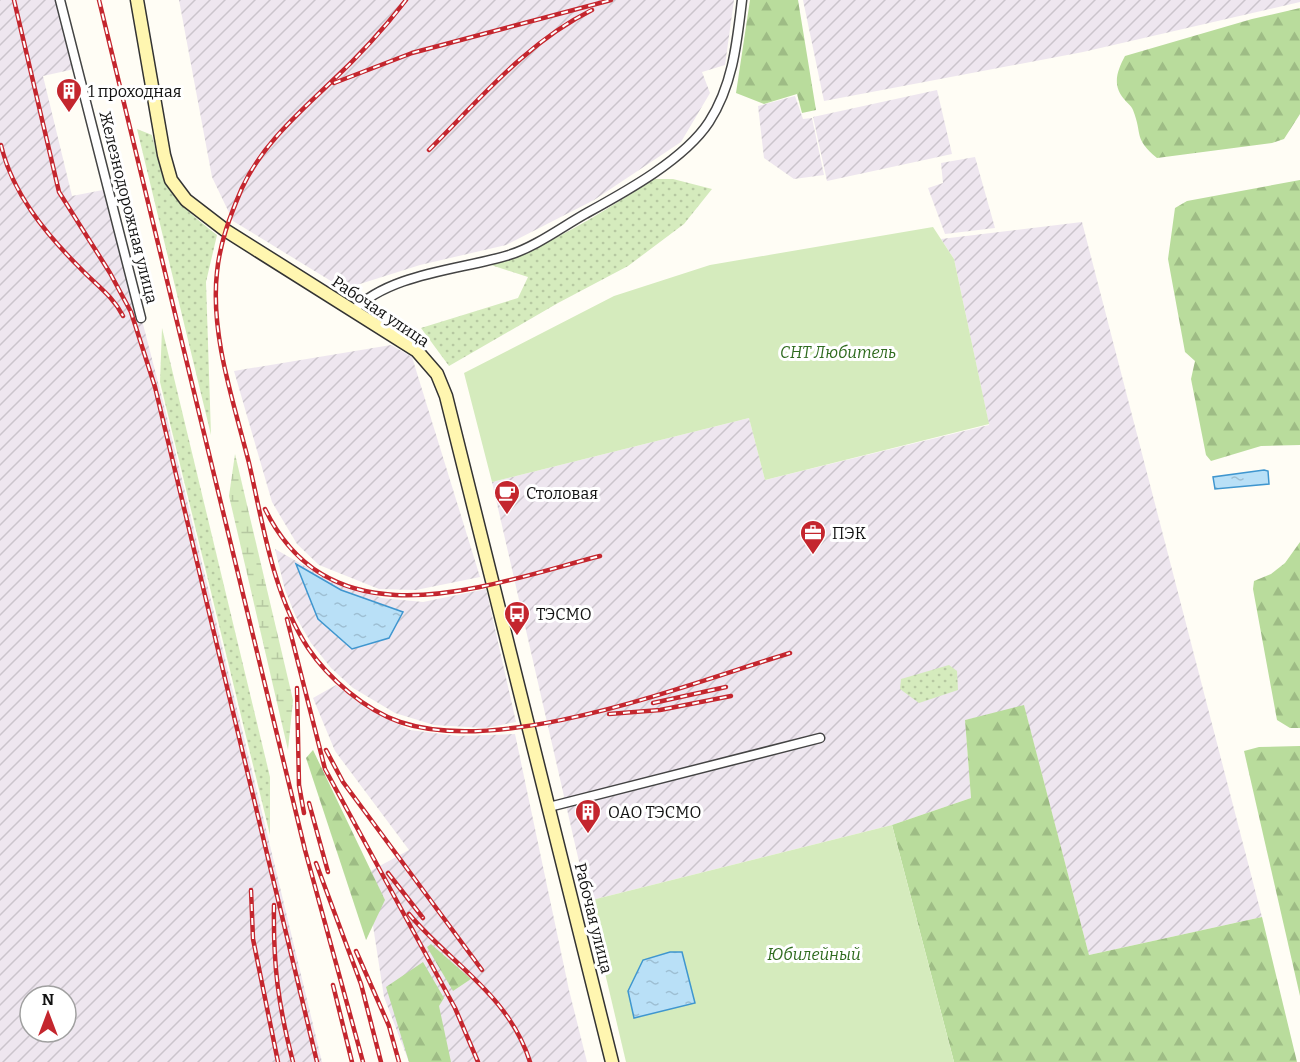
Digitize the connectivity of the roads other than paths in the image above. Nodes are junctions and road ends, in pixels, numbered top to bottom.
1 (60, 0) edge
2 (137, 0) edge
3 (742, 0) edge
4 (353, 311) junction
5 (141, 318) dead end
6 (820, 738) dead end
7 (549, 807) junction
8 (612, 1062) edge

1 - 5 street, Железнодорожная улица
2 - 4 street, Рабочая улица
3 - 4 street
4 - 7 street, Рабочая улица
6 - 7 street
7 - 8 street, Рабочая улица

